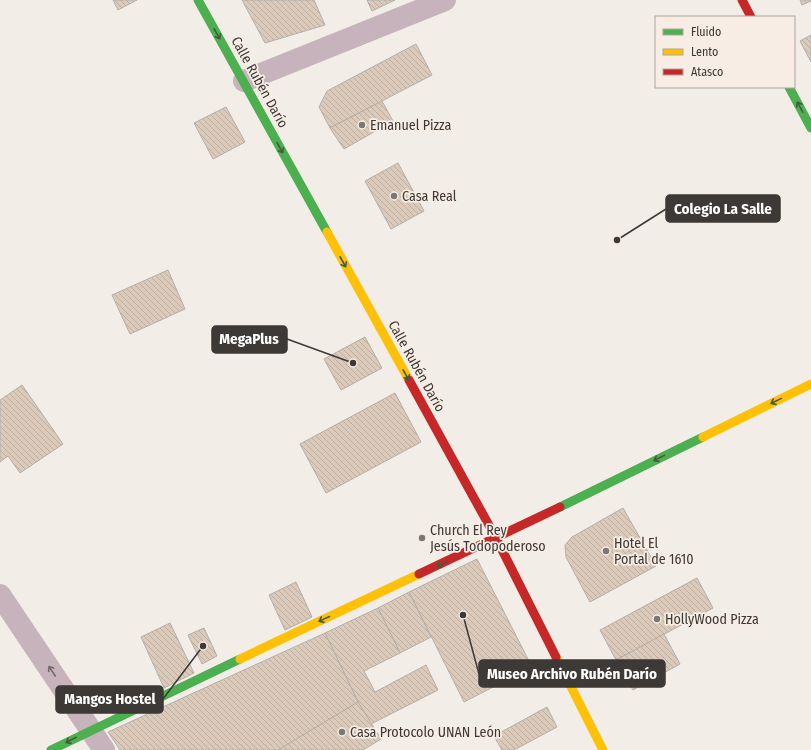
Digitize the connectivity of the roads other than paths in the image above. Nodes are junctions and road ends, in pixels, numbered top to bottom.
1 (198, 0) edge
2 (445, 0) edge
3 (742, 0) edge
4 (750, 16) edge
5 (244, 81) junction
6 (790, 88) edge
7 (811, 128) edge
8 (811, 384) edge
9 (496, 538) junction
10 (0, 595) edge
11 (92, 730) junction
12 (51, 750) edge
13 (104, 750) edge
14 (603, 750) edge

1 -> 5 street, Calle Rubén Darío
2 - 5 street
3 - 4 street
5 -> 9 street, Calle Rubén Darío
7 -> 6 street
8 -> 9 street
9 -> 11 street
9 - 14 street, Calle Rubén Darío
11 -> 10 street
11 -> 12 street
11 - 13 street

